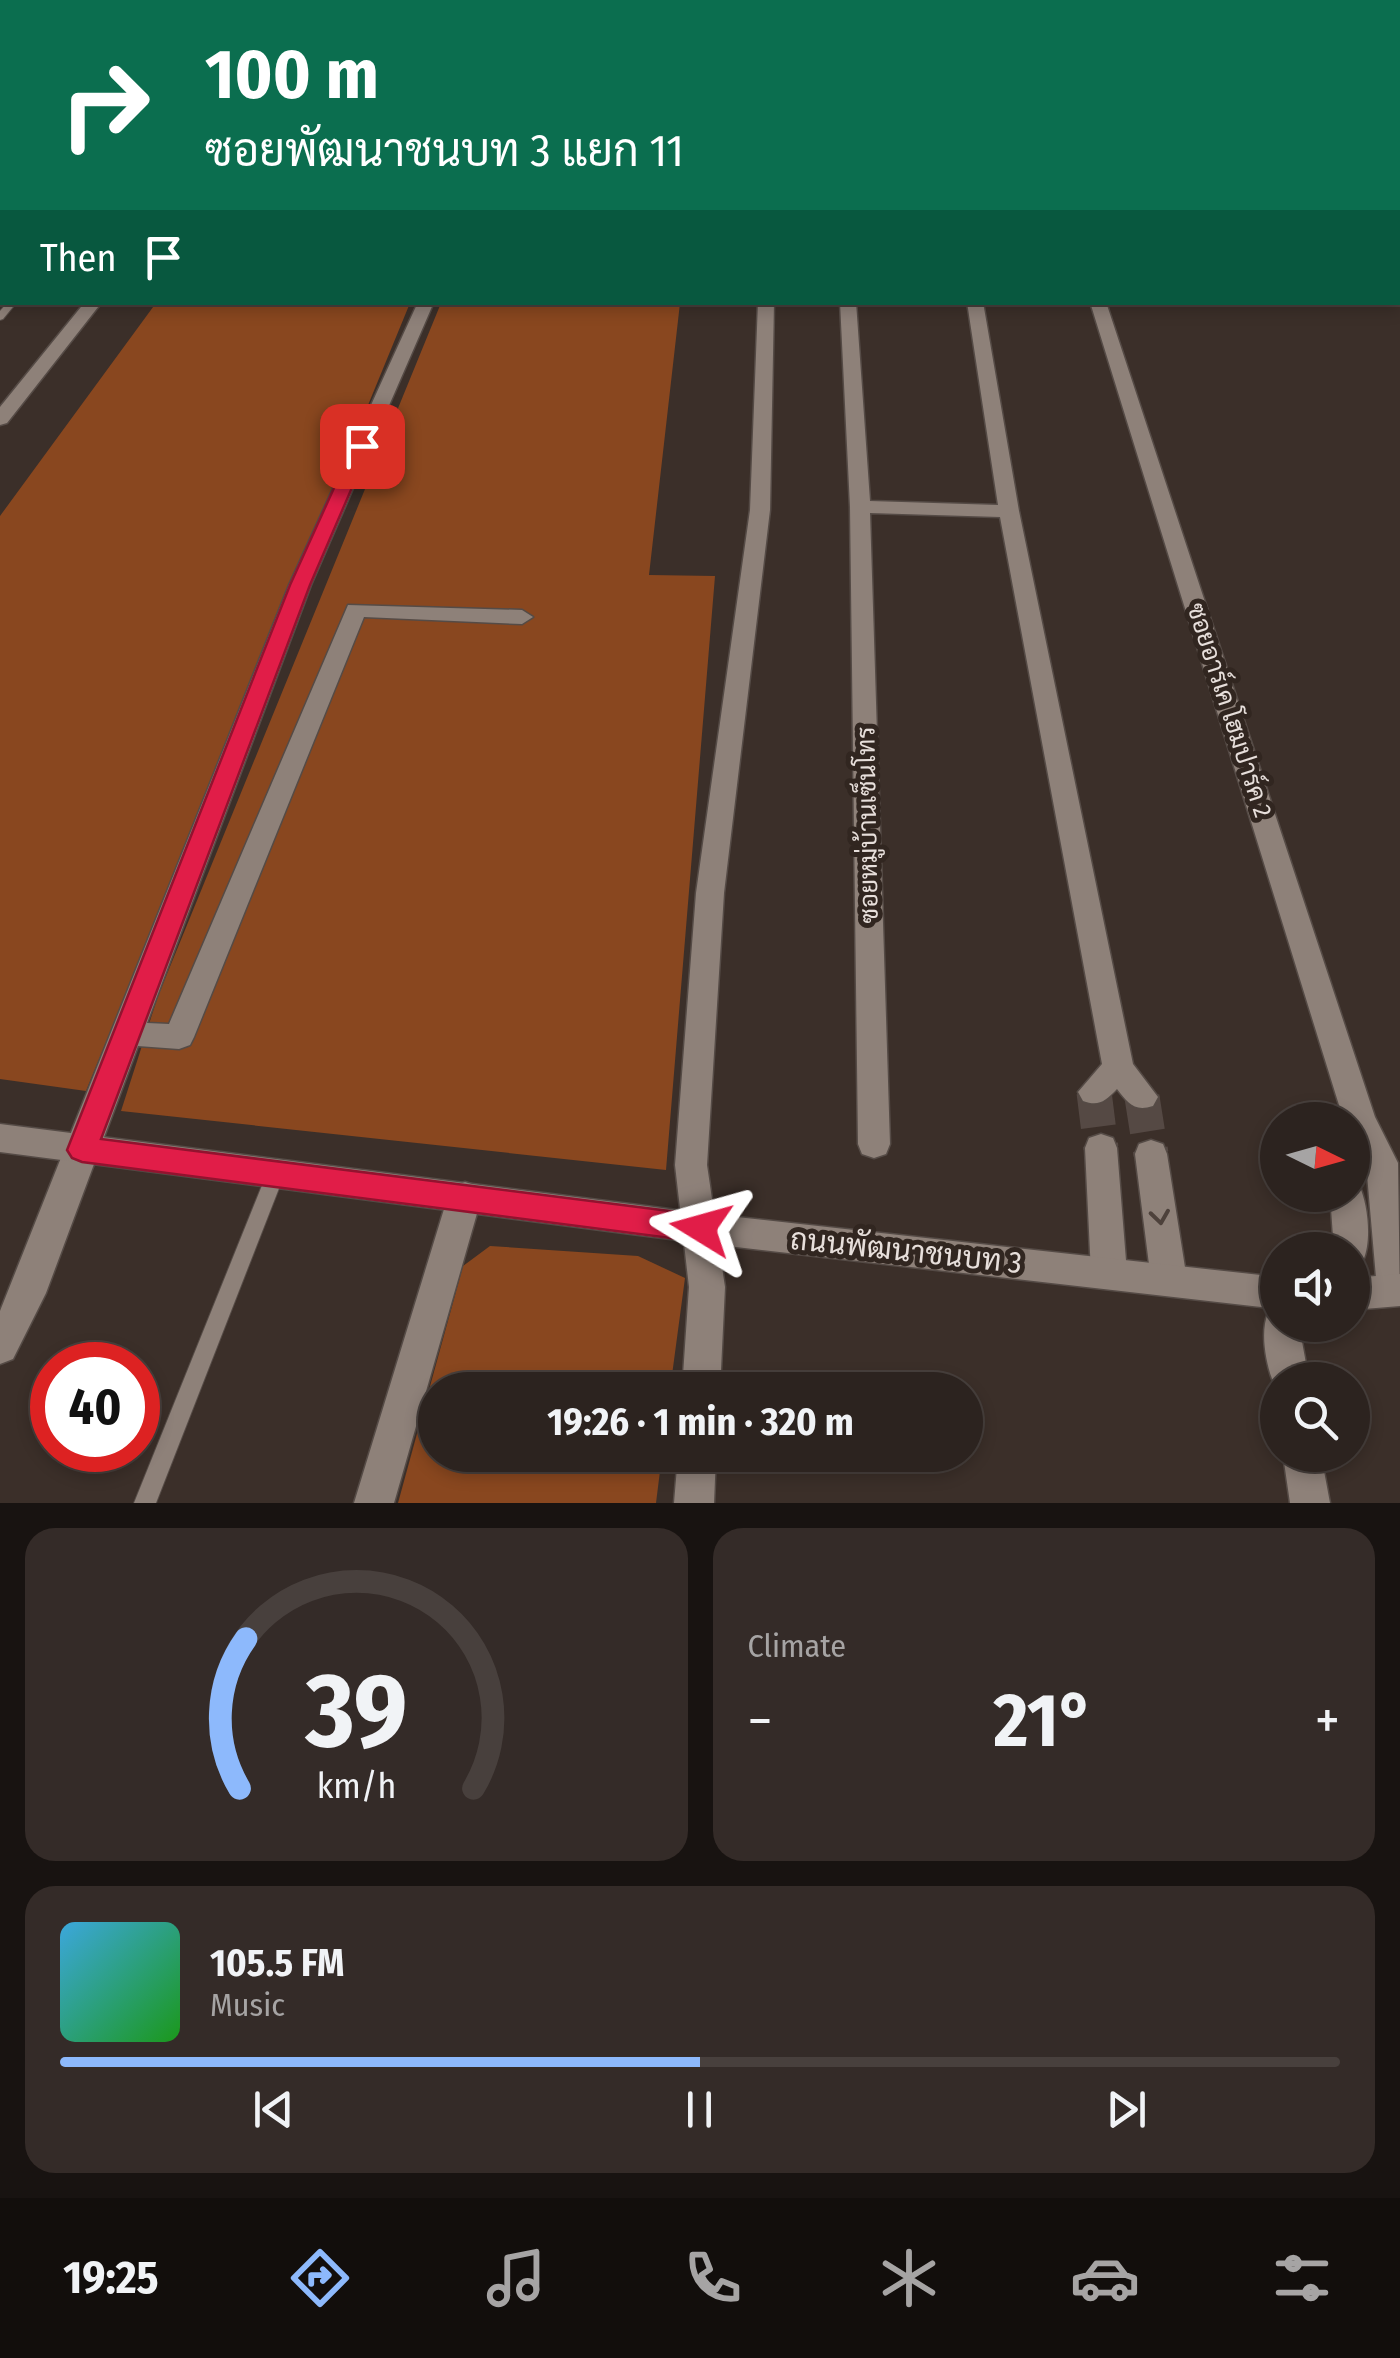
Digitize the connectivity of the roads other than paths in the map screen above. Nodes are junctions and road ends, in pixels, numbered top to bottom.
1 (92, 305) edge
2 (425, 305) edge
3 (766, 305) edge
4 (848, 305) edge
5 (975, 305) edge
6 (1099, 305) edge
7 (0, 418) edge
8 (860, 507) junction
9 (1009, 511) junction
10 (522, 616) dead end
11 (128, 1033) junction
12 (1118, 1068) junction
13 (1094, 1092) dead end
14 (1142, 1096) tunnel mouth
15 (1348, 1102) edge
16 (0, 1138) edge
17 (874, 1144) dead end
18 (1370, 1147) edge
19 (1101, 1148) tunnel mouth
20 (82, 1150) junction
21 (1150, 1154) tunnel mouth
22 (276, 1173) junction
23 (465, 1196) junction
24 (701, 1228) junction
25 (1109, 1273) junction
26 (1169, 1280) junction
27 (1370, 1287) edge
28 (1398, 1289) edge
29 (1260, 1300) edge
30 (0, 1347) edge
31 (702, 1372) edge
32 (696, 1472) edge
33 (1305, 1472) edge
34 (144, 1503) edge
35 (374, 1503) edge
36 (694, 1503) edge
37 (1310, 1503) edge

1 - 7 street
2 - 11 street
3 - 24 street
4 - 8 street, ซอยหมู่บ้านเซ็นโทร
5 - 9 street
6 - 15 street, ซอยอาร์เค โฮมปาร์ค 2
8 - 9 street
8 - 17 street, ซอยหมู่บ้านเซ็นโทร
9 - 12 street
10 - 11 street
11 - 20 street
12 - 13 street
12 - 14 street
16 - 20 street, ถนนพัฒนาชนบท 3
18 - 28 street, ซอยอาร์เค โฮมปาร์ค 2
19 - 25 street
20 - 22 street, ถนนพัฒนาชนบท 3
20 - 30 street
21 -> 26 street
22 - 23 street, ถนนพัฒนาชนบท 3
22 - 34 lane
23 - 24 street, ถนนพัฒนาชนบท 3
23 - 35 street
24 - 25 street, ถนนพัฒนาชนบท 3
24 - 31 street
25 - 26 street, ถนนพัฒนาชนบท 3
26 - 29 street, ถนนพัฒนาชนบท 3
27 - 28 street
32 - 36 street
33 - 37 street

